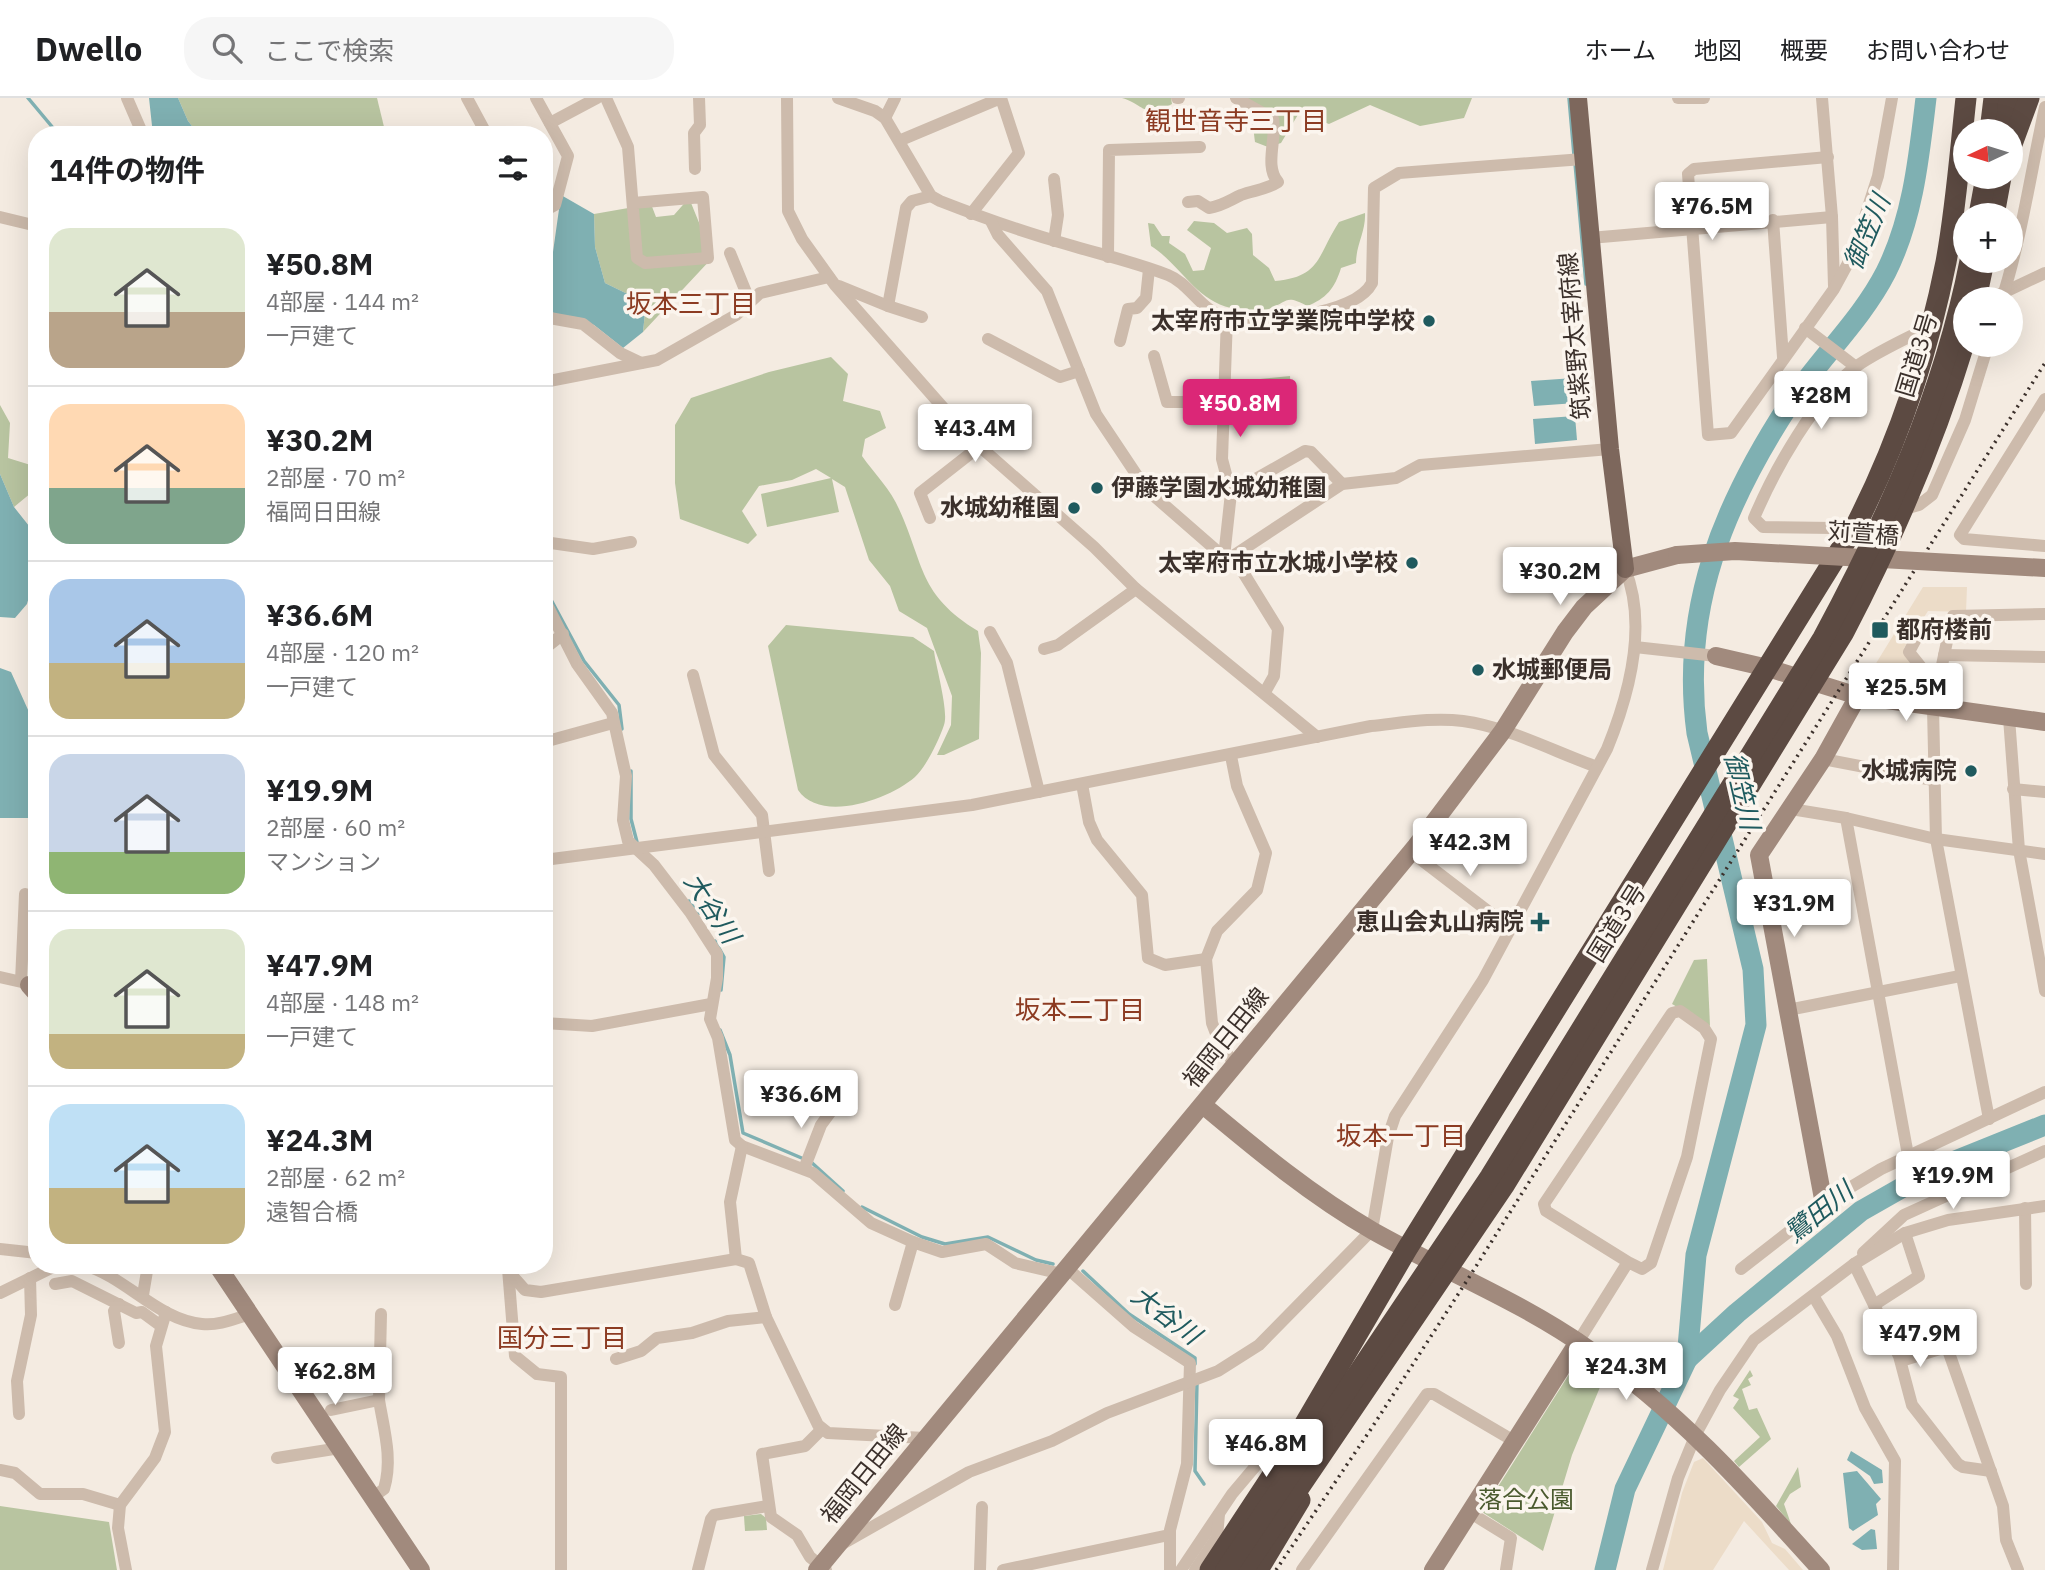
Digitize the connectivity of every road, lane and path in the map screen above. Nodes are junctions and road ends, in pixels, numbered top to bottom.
1 (127, 98) edge
2 (467, 98) edge
3 (536, 98) edge
4 (597, 98) edge
5 (606, 98) edge
6 (699, 98) edge
7 (787, 98) edge
8 (838, 98) edge
9 (895, 98) edge
10 (1236, 98) edge
11 (1578, 98) edge
12 (1678, 98) edge
13 (1704, 98) edge
14 (1822, 98) edge
15 (1892, 98) edge
16 (1966, 98) edge
17 (1994, 98) edge
18 (2009, 98) edge
19 (2029, 98) edge
20 (2045, 107) edge
21 (885, 118) junction
22 (1991, 119) edge
23 (2007, 119) edge
24 (2021, 119) edge
25 (550, 123) junction
26 (139, 126) edge
27 (482, 126) edge
28 (552, 126) edge
29 (553, 128) edge
30 (901, 141) junction
31 (1200, 147) dead end
32 (1828, 157) junction
33 (1577, 160) junction
34 (695, 169) dead end
35 (1054, 179) dead end
36 (931, 195) junction
37 (1188, 202) dead end
38 (633, 203) junction
39 (553, 206) edge
40 (971, 214) junction
41 (0, 217) edge
42 (1832, 217) junction
43 (1773, 220) junction
44 (991, 221) junction
45 (28, 224) edge
46 (1692, 228) junction
47 (1590, 239) junction
48 (1054, 241) junction
49 (730, 253) dead end
50 (1108, 257) junction
51 (1149, 269) junction
52 (1954, 273) edge
53 (1967, 273) edge
54 (2045, 273) edge
55 (832, 281) junction
56 (2005, 287) edge
57 (2019, 287) edge
58 (1834, 289) junction
59 (750, 302) junction
60 (888, 306) junction
61 (1953, 316) edge
62 (922, 317) dead end
63 (1227, 317) junction
64 (553, 319) edge
65 (1938, 323) junction
66 (1810, 331) junction
67 (988, 339) dead end
68 (1120, 341) dead end
69 (1154, 356) dead end
70 (1783, 357) junction
71 (1960, 357) edge
72 (1984, 357) edge
73 (642, 364) junction
74 (1853, 364) junction
75 (1079, 371) junction
76 (553, 380) edge
77 (2045, 399) edge
78 (1224, 402) junction
79 (979, 446) junction
80 (1610, 449) junction
81 (1342, 484) junction
82 (1231, 493) junction
83 (930, 518) dead end
84 (1870, 518) junction
85 (1833, 528) dead end
86 (631, 542) dead end
87 (553, 543) edge
88 (2045, 546) edge
89 (1677, 555) joint
90 (1229, 556) junction
91 (2045, 568) edge
92 (1625, 569) junction
93 (1136, 589) junction
94 (2045, 614) edge
95 (553, 616) edge
96 (1951, 626) junction
97 (990, 632) dead end
98 (563, 634) junction
99 (553, 642) edge
100 (1635, 647) junction
101 (1044, 649) dead end
102 (1944, 655) junction
103 (1716, 656) joint
104 (2045, 657) edge
105 (1774, 669) junction
106 (693, 675) dead end
107 (1936, 686) junction
108 (1265, 692) junction
109 (1858, 696) junction
110 (1933, 708) junction
111 (2009, 718) junction
112 (2045, 722) edge
113 (614, 723) junction
114 (1502, 732) junction
115 (1317, 737) junction
116 (553, 740) edge
117 (1231, 756) junction
118 (1823, 759) junction
119 (1597, 767) junction
120 (1933, 780) junction
121 (1082, 784) junction
122 (2013, 789) junction
123 (1039, 792) junction
124 (2045, 792) edge
125 (1791, 809) junction
126 (1846, 818) junction
127 (766, 832) junction
128 (1936, 839) junction
129 (637, 849) junction
130 (2019, 850) junction
131 (1411, 852) junction
132 (2045, 854) edge
133 (553, 859) edge
134 (769, 871) dead end
135 (25, 894) dead end
136 (1510, 928) junction
137 (28, 940) edge
138 (1206, 959) junction
139 (1960, 976) junction
140 (0, 977) edge
141 (28, 985) edge
142 (2045, 991) edge
143 (1876, 992) junction
144 (711, 1003) junction
145 (1788, 1010) junction
146 (553, 1024) edge
147 (1236, 1066) junction
148 (2045, 1092) edge
149 (1203, 1105) junction
150 (832, 1110) dead end
151 (1989, 1119) junction
152 (742, 1146) junction
153 (2045, 1151) edge
154 (1908, 1155) junction
155 (804, 1169) junction
156 (1824, 1204) junction
157 (2045, 1206) edge
158 (2025, 1208) junction
159 (1372, 1230) junction
160 (1905, 1233) junction
161 (913, 1242) junction
162 (0, 1250) edge
163 (28, 1252) edge
164 (1413, 1252) junction
165 (736, 1259) junction
166 (1628, 1262) junction
167 (1854, 1264) junction
168 (1741, 1269) dead end
169 (1065, 1271) junction
170 (38, 1274) edge
171 (102, 1274) edge
172 (147, 1274) edge
173 (223, 1274) edge
174 (509, 1274) edge
175 (512, 1274) edge
176 (30, 1278) junction
177 (55, 1284) dead end
178 (2026, 1284) dead end
179 (0, 1293) edge
180 (144, 1295) junction
181 (1814, 1297) junction
182 (118, 1304) junction
183 (895, 1305) dead end
184 (1874, 1305) junction
185 (166, 1312) junction
186 (250, 1314) junction
187 (381, 1314) dead end
188 (766, 1317) junction
189 (161, 1326) junction
190 (119, 1343) dead end
191 (1583, 1345) junction
192 (616, 1359) dead end
193 (1901, 1361) junction
194 (1191, 1380) junction
195 (379, 1400) junction
196 (331, 1410) dead end
197 (19, 1413) dead end
198 (821, 1430) junction
199 (1691, 1430) junction
200 (925, 1438) junction
201 (1514, 1441) junction
202 (1293, 1444) junction
203 (340, 1448) junction
204 (277, 1458) dead end
205 (0, 1469) edge
206 (1992, 1471) junction
207 (1232, 1494) junction
208 (373, 1497) junction
209 (120, 1505) junction
210 (768, 1506) junction
211 (982, 1507) dead end
212 (1252, 1507) junction
213 (1469, 1513) junction
214 (1219, 1514) junction
215 (1169, 1535) junction
216 (836, 1548) junction
217 (821, 1569) edge
218 (126, 1570) edge
219 (421, 1570) edge
220 (561, 1570) edge
221 (698, 1570) edge
222 (980, 1570) edge
223 (1003, 1570) edge
224 (1170, 1570) edge
225 (1181, 1570) edge
226 (1195, 1570) edge
227 (1210, 1570) edge
228 (1226, 1570) edge
229 (1243, 1570) edge
230 (1258, 1570) edge
231 (1302, 1570) edge
232 (1433, 1570) edge
233 (1506, 1570) edge
234 (1653, 1570) edge
235 (1821, 1570) edge
236 (1893, 1570) edge
237 (2018, 1570) edge

1 - 26 street
2 - 27 street
3 - 25 street
4 - 25 street
5 - 38 street
6 - 34 street
7 - 55 street
8 - 21 street
9 - 21 street
10 - 37 street
11 - 33 main road, 筑紫野太宰府線
12 - 13 street
14 - 32 street
15 - 58 street
16 - 65 highway
17 - 22 highway
18 - 23 highway
19 - 24 highway
20 - 56 street
21 - 30 street
25 - 28 street
29 - 39 street
30 - 36 street
30 - 40 street
31 - 50 street
32 - 42 street
32 - 46 street
33 - 47 main road, 筑紫野太宰府線
33 - 63 street
35 - 48 street
36 - 40 street
36 - 60 street
38 - 38 street
40 - 44 street
41 - 45 street
42 - 43 street
42 - 58 street
43 - 46 street
43 - 70 street
44 - 48 street
44 - 75 street
46 - 47 street
46 - 70 street
47 - 80 main road, 筑紫野太宰府線
48 - 50 street
49 - 59 street
50 - 51 street
51 - 63 street
51 - 68 street
52 - 65 highway
53 - 228 highway, 国道3号, bridge
54 - 57 street
55 - 59 street
55 - 60 street
55 - 79 street
58 - 66 street
59 - 73 street
60 - 62 street
61 - 65 street
63 - 78 street
64 - 73 street
65 - 74 street
65 - 84 highway
65 - 105 highway
66 - 70 street
66 - 74 street
67 - 75 street
69 - 78 street
71 - 229 highway, 国道3号, bridge
72 - 84 street
73 - 76 street
74 - 85 street
75 - 90 street
77 - 88 street
78 - 82 street
79 - 83 street
79 - 93 street
80 - 81 street
80 - 92 main road, 筑紫野太宰府線
81 - 82 street
81 - 90 street
82 - 90 street
84 - 105 highway
86 - 87 street
89 - 91 street, 苅萱橋, bridge
89 - 92 street, 福岡日田線
90 - 108 street
92 - 100 street
92 - 114 street, 福岡日田線
93 - 101 street
93 - 108 street
94 - 96 street
95 - 98 street
96 - 102 street
96 - 107 street
97 - 123 street
98 - 99 street
98 - 113 street
100 - 103 street
100 - 119 street
102 - 104 street
102 - 107 street
103 - 105 street
105 - 109 street
105 - 164 highway
106 - 127 street
107 - 110 street
108 - 115 street
109 - 110 street
109 - 118 street
110 - 111 street
110 - 120 street
111 - 112 street
111 - 122 street
113 - 116 street
113 - 129 street
114 - 115 street
114 - 119 street
114 - 131 street, 福岡日田線
115 - 117 street
117 - 121 street
117 - 138 street
118 - 120 street
118 - 125 street
119 - 136 street
120 - 128 street
121 - 123 street
121 - 138 street
122 - 124 street
122 - 130 street
123 - 127 street
125 - 126 street
125 - 145 street
126 - 128 street
126 - 143 street
127 - 129 street
127 - 134 street
128 - 130 street
128 - 139 street
129 - 133 street
129 - 144 street
130 - 132 street
130 - 142 street
131 - 136 street
131 - 147 street, 福岡日田線
135 - 137 street
136 - 159 street
138 - 147 street
139 - 143 street
139 - 151 street
140 - 141 street
143 - 145 street
143 - 154 street
144 - 146 street
144 - 152 street
145 - 156 street
147 - 149 street, 福岡日田線
148 - 151 street
149 - 159 street
149 - 169 street, 福岡日田線
150 - 155 street
151 - 154 street
152 - 155 street
152 - 165 street
153 - 167 street
154 - 156 street
155 - 161 street
156 - 168 street
157 - 158 street
158 - 160 street
158 - 178 street
159 - 164 street
159 - 194 street
160 - 167 street
160 - 184 street
161 - 169 street
161 - 183 street
162 - 163 street
164 - 191 street
164 - 202 highway
164 - 230 highway
165 - 175 street
165 - 188 street
166 - 166 street
166 - 191 street
167 - 181 street
167 - 184 street
169 - 194 street
169 - 200 street, 福岡日田線
170 - 176 street
171 - 180 street
172 - 180 street
173 - 186 street
174 - 220 street
176 - 179 street
176 - 197 street
177 - 182 street
180 - 185 street
181 - 199 street
181 - 236 street
182 - 189 street
182 - 190 street
184 - 193 street
185 - 186 street
185 - 189 street
186 - 203 street
187 - 195 street
188 - 192 street
188 - 198 street
189 - 209 street
191 - 199 street
191 - 201 street
193 - 206 street
193 - 206 street
194 - 215 street
194 - 216 street
195 - 196 street
195 - 208 street
198 - 200 street
198 - 210 street
199 - 234 street
199 - 235 street
200 - 216 street, 福岡日田線
201 - 213 street
201 - 231 street
202 - 207 street
202 - 212 highway
203 - 204 street
203 - 208 street
205 - 209 street
206 - 237 street
207 - 212 street
207 - 214 street
208 - 219 street
209 - 218 street
210 - 217 street
210 - 221 street
211 - 222 street
212 - 227 highway
213 - 232 street
213 - 233 street
214 - 225 street
214 - 226 street
215 - 223 street
215 - 224 street
216 - 217 street, 福岡日田線

